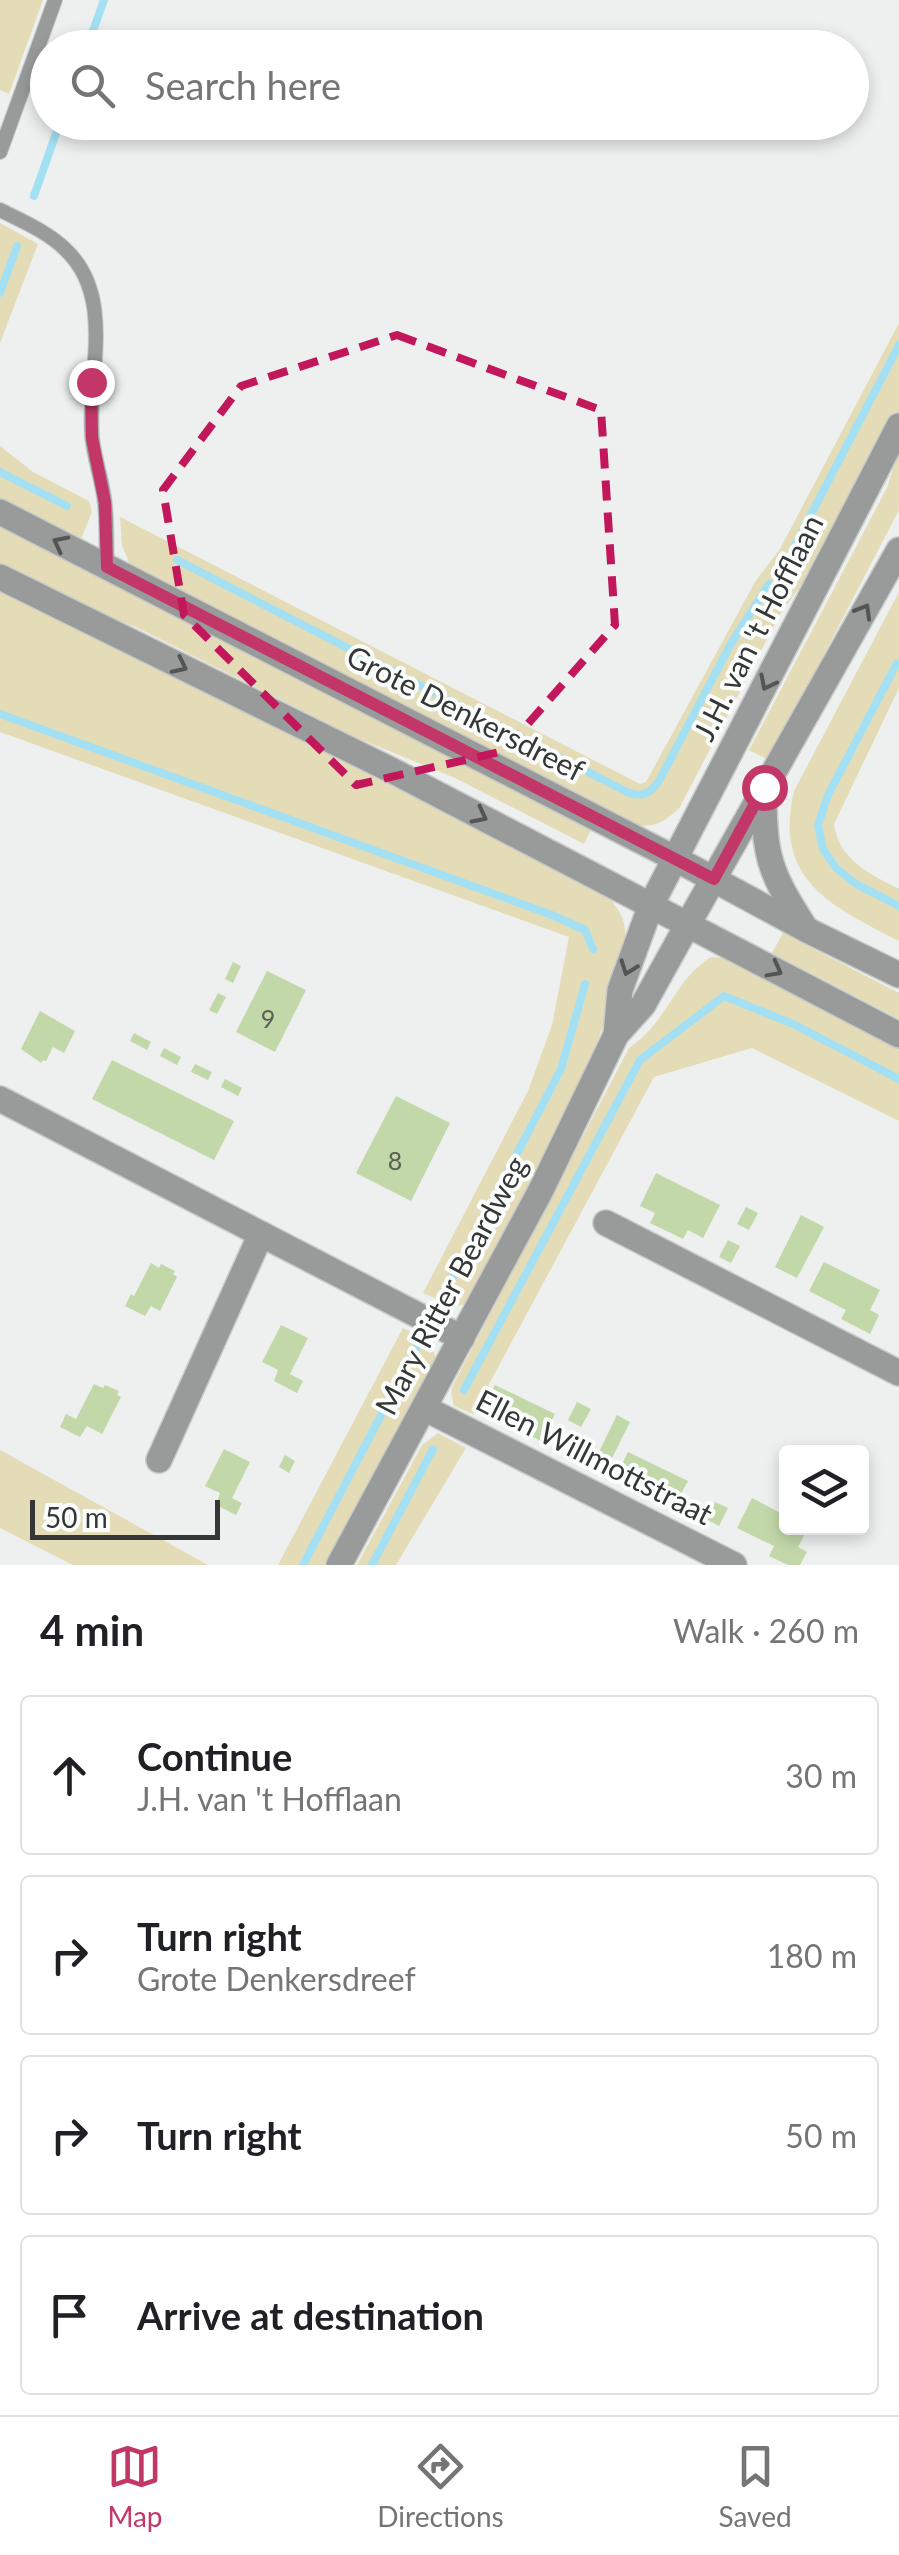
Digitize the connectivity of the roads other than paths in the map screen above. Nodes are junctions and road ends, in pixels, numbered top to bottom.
1 (55, 0) edge
2 (44, 30) edge
3 (30, 69) edge
4 (0, 152) edge
5 (0, 210) edge
6 (899, 426) edge
7 (0, 512) edge
8 (899, 550) edge
9 (107, 567) junction
10 (0, 577) edge
11 (764, 787) junction
12 (676, 859) junction
13 (714, 879) junction
14 (650, 904) junction
15 (688, 924) junction
16 (806, 930) junction
17 (899, 975) edge
18 (616, 1034) junction
19 (899, 1034) edge
20 (0, 1100) edge
21 (606, 1223) dead end
22 (261, 1234) junction
23 (462, 1338) junction
24 (899, 1373) edge
25 (424, 1408) junction
26 (159, 1460) dead end
27 (339, 1565) edge
28 (734, 1565) edge

1 - 2 lane
3 - 4 lane
5 - 9 lane
6 -> 12 street, J.H. van 't Hofflaan
9 -> 7 street, Grote Denkersdreef
11 -> 8 street
9 - 12 street, Grote Denkersdreef
10 -> 14 street
11 - 13 street
11 - 16 street
12 - 13 street, Grote Denkersdreef
12 - 14 street, J.H. van 't Hofflaan
13 - 15 street, Mary Ritter Beardweg
13 - 16 street, Grote Denkersdreef
14 - 15 street
14 -> 18 street, Mary Ritter Beardweg
15 - 18 street, Mary Ritter Beardweg
15 -> 19 street
16 - 17 street, Grote Denkersdreef
18 - 23 street, Mary Ritter Beardweg
20 - 22 street
21 - 24 street
22 - 23 street
22 - 26 street
23 - 25 street, Mary Ritter Beardweg
25 - 27 street, Mary Ritter Beardweg
25 - 28 street, Ellen Willmottstraat

